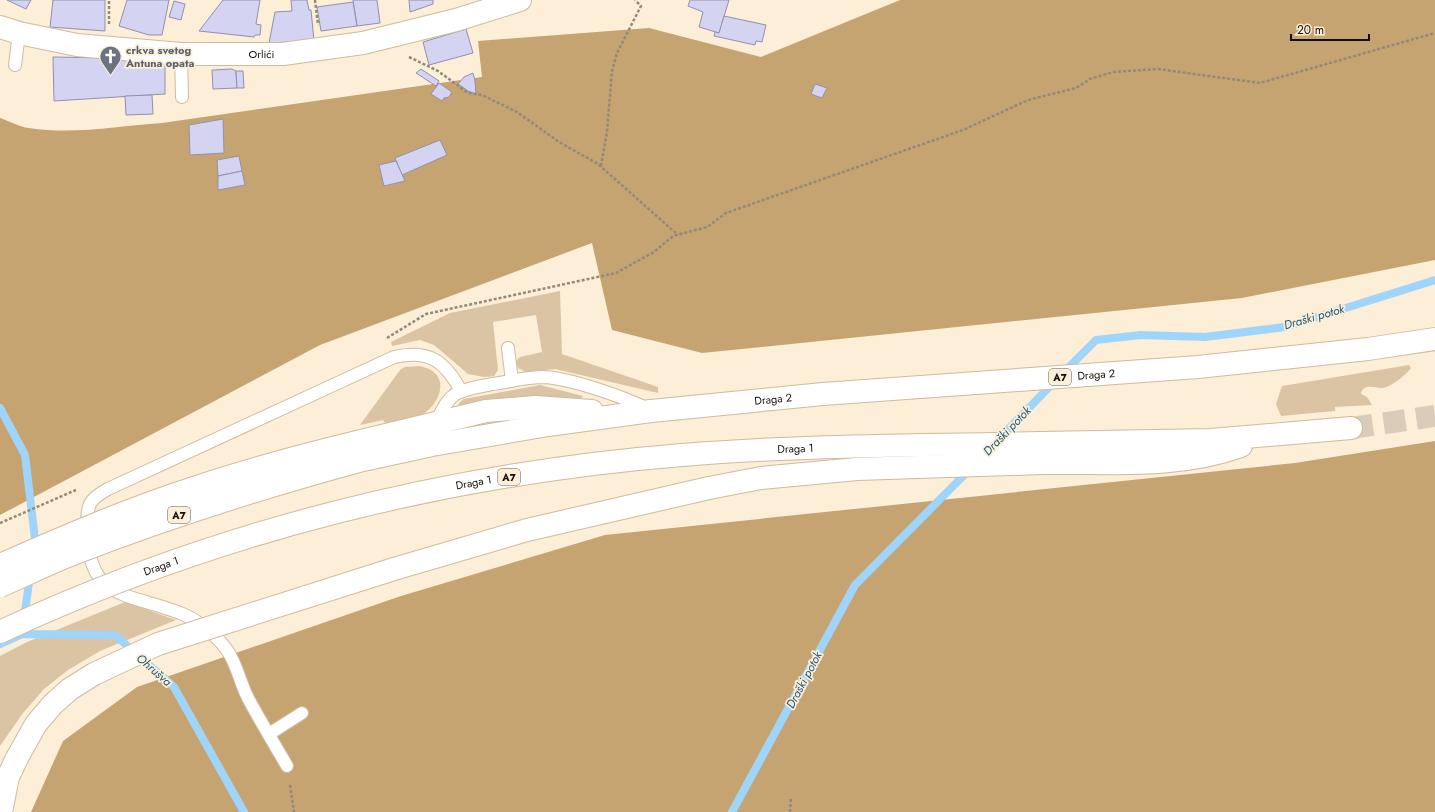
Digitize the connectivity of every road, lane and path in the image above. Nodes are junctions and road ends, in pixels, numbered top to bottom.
1 (109, 0) edge
2 (315, 0) edge
3 (520, 0) edge
4 (635, 0) edge
5 (108, 26) dead end
6 (9, 30) edge
7 (319, 31) dead end
8 (1435, 33) edge
9 (181, 54) junction
10 (414, 61) dead end
11 (15, 65) dead end
12 (182, 97) dead end
13 (601, 167) junction
14 (678, 235) junction
15 (382, 340) dead end
16 (1432, 340) edge
17 (508, 348) dead end
18 (512, 381) junction
19 (461, 391) junction
20 (651, 411) junction
21 (623, 414) junction
22 (436, 423) junction
23 (1351, 428) tunnel mouth
24 (360, 451) junction
25 (1042, 453) junction
26 (81, 487) dead end
27 (0, 523) edge
28 (0, 565) edge
29 (0, 586) edge
30 (0, 632) edge
31 (302, 713) dead end
32 (269, 734) junction
33 (287, 766) joint
34 (791, 798) dead end
35 (2, 812) edge
36 (294, 812) edge
37 (790, 812) edge

1 - 5 path
2 - 7 path
3 - 9 main road, Orlići
4 - 13 path
6 - 9 main road, Orlići
6 - 11 lane
8 - 14 path
9 - 12 lane
10 - 13 path
13 - 14 path
14 - 15 path
16 - 20 main road, Draga 2 / A7
17 - 18 lane
18 - 19 lane
18 - 20 lane
19 - 22 lane
19 - 32 lane
20 - 21 main road, A7
21 - 22 main road
21 - 24 main road, A7
22 - 24 main road
23 - 25 main road, A7
24 - 28 main road, bridge
24 - 29 main road, A7, bridge
25 - 30 main road, Draga 1 / A7, bridge
25 - 35 main road, bridge
26 - 27 path
31 - 32 lane
32 - 33 lane
33 - 36 path
34 - 37 path

